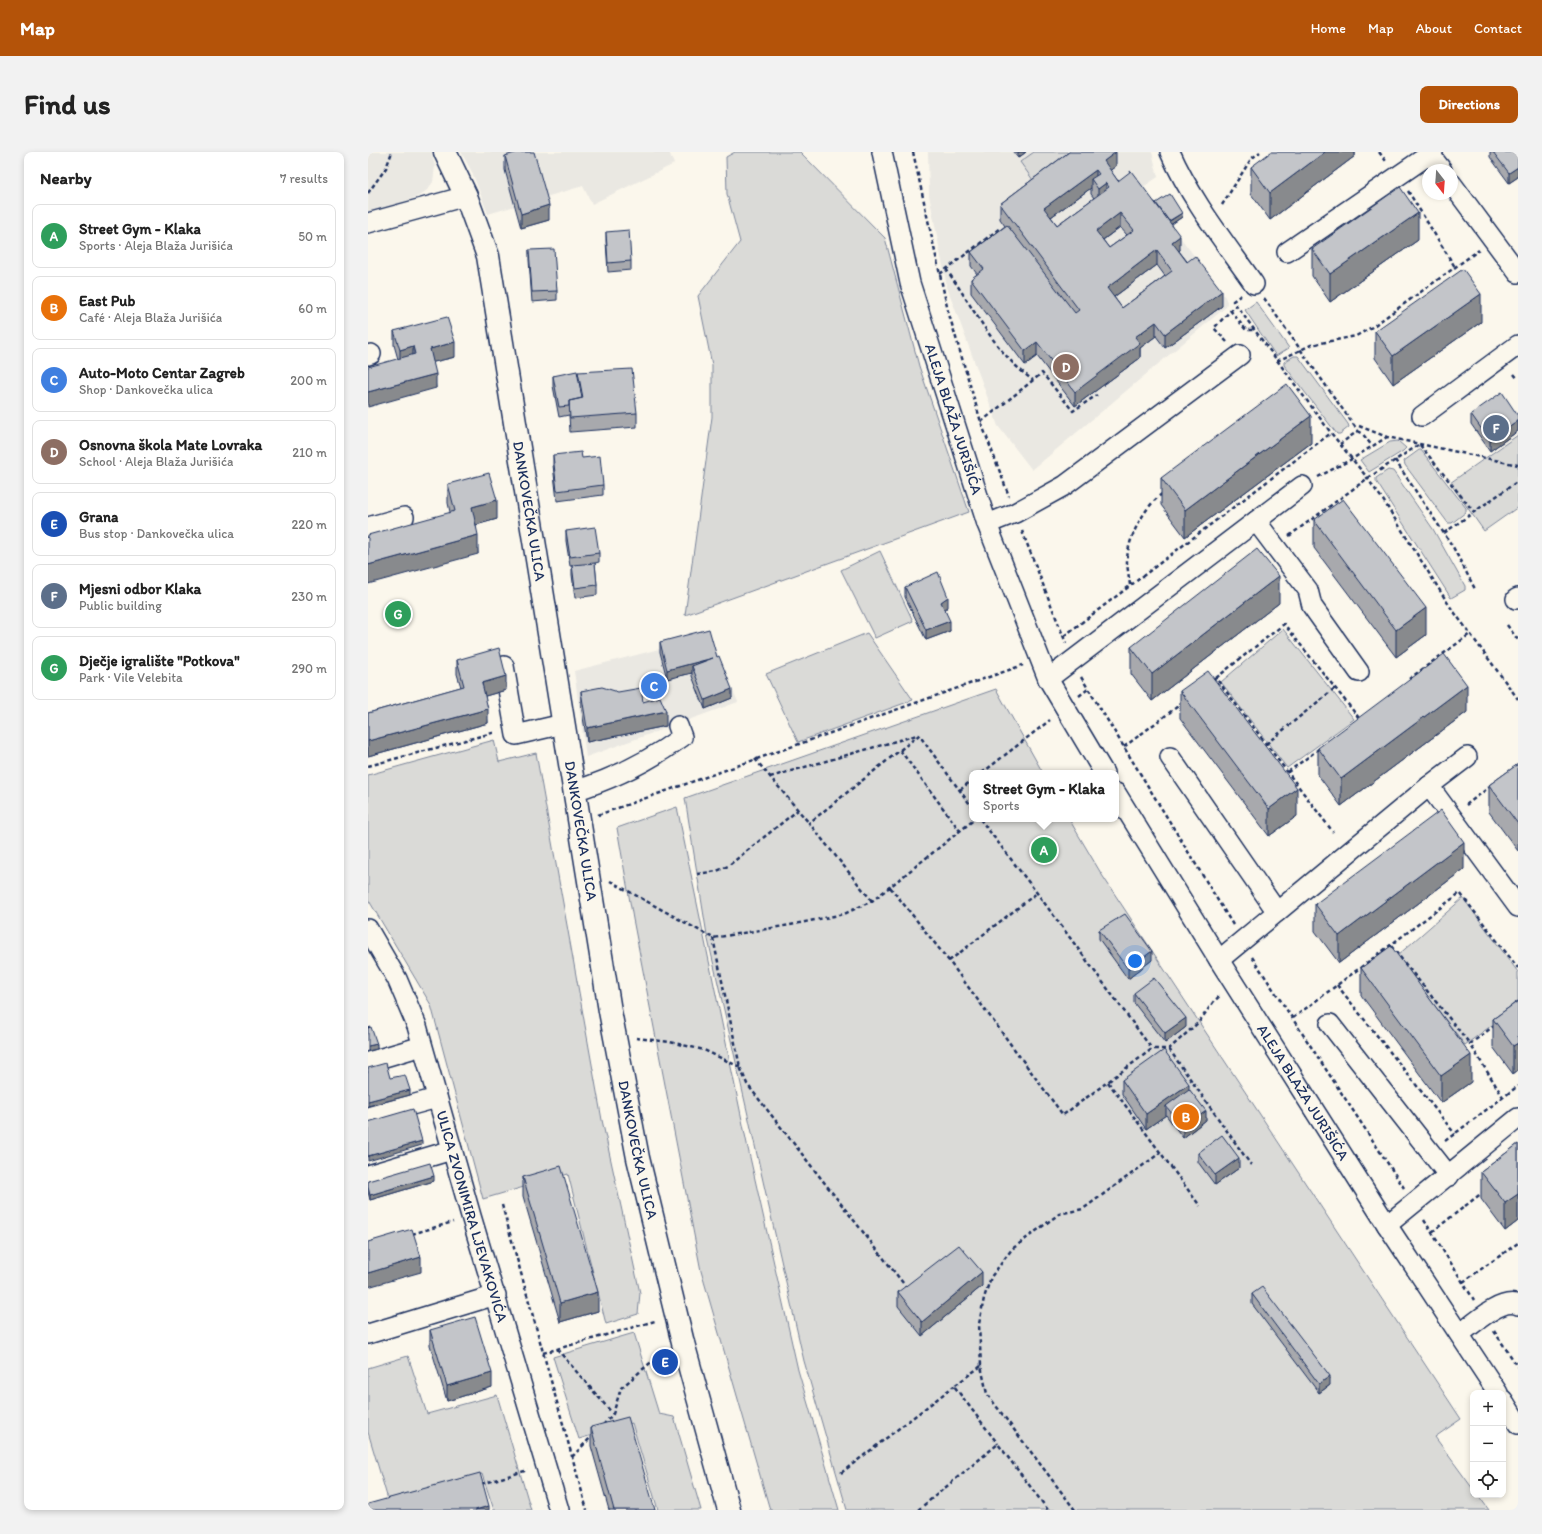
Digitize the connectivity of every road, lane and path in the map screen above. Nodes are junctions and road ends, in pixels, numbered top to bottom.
1 (392, 152) edge
2 (445, 152) edge
3 (882, 152) edge
4 (1170, 152) edge
5 (1260, 152) edge
6 (1431, 153) edge
7 (1438, 164) edge
8 (1404, 184) dead end
9 (1458, 192) edge
10 (368, 193) edge
11 (466, 196) junction
12 (1210, 222) junction
13 (368, 224) edge
14 (1000, 228) edge
15 (1493, 240) junction
16 (1287, 252) dead end
17 (1456, 267) junction
18 (946, 269) junction
19 (1518, 273) edge
20 (940, 274) dead end
21 (1254, 284) dead end
22 (1266, 301) dead end
23 (1236, 305) dead end
24 (1230, 310) junction
25 (1242, 314) dead end
26 (1253, 330) junction
27 (1518, 345) edge
28 (1301, 349) junction
29 (1240, 355) joint
30 (1277, 361) junction
31 (1514, 374) dead end
32 (1518, 379) edge
33 (1034, 380) junction
34 (1299, 390) junction
35 (1292, 394) edge
36 (1097, 395) dead end
37 (1422, 416) dead end
38 (981, 422) dead end
39 (1359, 426) dead end
40 (1358, 431) junction
41 (1331, 433) junction
42 (1388, 437) junction
43 (1340, 444) junction
44 (1420, 444) junction
45 (1372, 446) junction
46 (1352, 459) junction
47 (1396, 460) junction
48 (1518, 465) edge
49 (1368, 478) junction
50 (1518, 481) edge
51 (1302, 486) joint
52 (1169, 488) edge
53 (1474, 512) junction
54 (404, 517) dead end
55 (1256, 521) junction
56 (987, 524) junction
57 (368, 527) edge
58 (1444, 533) junction
59 (1284, 540) dead end
60 (1130, 585) junction
61 (1475, 590) dead end
62 (1507, 625) dead end
63 (1470, 634) junction
64 (1063, 636) dead end
65 (1518, 640) edge
66 (1039, 659) junction
67 (504, 666) edge
68 (1359, 672) dead end
69 (1216, 678) junction
70 (1048, 679) junction
71 (1408, 680) edge
72 (1210, 682) edge
73 (1335, 688) junction
74 (1088, 689) dead end
75 (1518, 700) edge
76 (1185, 701) edge
77 (1064, 709) junction
78 (1365, 714) edge
79 (1359, 718) junction
80 (1353, 723) edge
81 (563, 724) junction
82 (678, 726) dead end
83 (514, 727) junction
84 (919, 735) junction
85 (1266, 744) junction
86 (1323, 745) edge
87 (1124, 748) dead end
88 (900, 750) junction
89 (1170, 757) dead end
90 (1467, 757) dead end
91 (755, 759) junction
92 (368, 766) edge
93 (986, 770) edge
94 (1102, 770) edge
95 (1288, 772) junction
96 (770, 777) junction
97 (969, 782) edge
98 (1494, 784) edge
99 (1429, 786) junction
100 (960, 790) junction
101 (574, 791) junction
102 (1119, 798) edge
103 (969, 803) edge
104 (1464, 807) dead end
105 (798, 810) junction
106 (591, 818) dead end
107 (971, 822) edge
108 (982, 822) edge
109 (809, 823) junction
110 (960, 831) junction
111 (1333, 832) dead end
112 (697, 874) dead end
113 (608, 880) dead end
114 (890, 887) junction
115 (1037, 892) junction
116 (872, 901) junction
117 (1518, 907) edge
118 (1277, 912) junction
119 (713, 938) junction
120 (371, 941) edge
121 (1391, 946) junction
122 (1219, 960) junction
123 (949, 961) junction
124 (1518, 968) edge
125 (1337, 985) junction
126 (1224, 992) dead end
127 (1292, 1018) dead end
128 (1500, 1022) edge
129 (1330, 1024) dead end
130 (635, 1038) dead end
131 (1470, 1044) junction
132 (422, 1046) junction
133 (1152, 1049) junction
134 (1169, 1049) junction
135 (368, 1062) edge
136 (740, 1067) junction
137 (1108, 1082) junction
138 (1518, 1086) edge
139 (1503, 1097) junction
140 (437, 1098) junction
141 (368, 1117) edge
142 (1518, 1118) edge
143 (1454, 1134) junction
144 (1442, 1144) dead end
145 (452, 1150) junction
146 (1160, 1153) junction
147 (1251, 1165) dead end
148 (368, 1175) edge
149 (1449, 1176) junction
150 (1487, 1189) edge
151 (502, 1205) dead end
152 (1200, 1206) dead end
153 (471, 1216) junction
154 (1387, 1225) junction
155 (1432, 1232) dead end
156 (404, 1236) edge
157 (1518, 1243) edge
158 (1463, 1282) dead end
159 (907, 1288) edge
160 (496, 1295) junction
161 (1518, 1305) edge
162 (654, 1321) dead end
163 (368, 1334) edge
164 (1460, 1334) junction
165 (557, 1349) junction
166 (663, 1352) dead end
167 (543, 1353) junction
168 (981, 1366) junction
169 (954, 1386) junction
170 (1496, 1390) edge
171 (1506, 1405) edge
172 (612, 1414) junction
173 (1518, 1424) edge
174 (600, 1428) edge
175 (596, 1432) edge
176 (998, 1444) junction
177 (572, 1457) junction
178 (534, 1468) dead end
179 (841, 1472) dead end
180 (475, 1486) edge
181 (560, 1510) edge
182 (588, 1510) edge
183 (729, 1510) edge
184 (918, 1510) edge
185 (1048, 1510) edge
186 (1075, 1510) edge

1 - 10 path
2 - 11 main road, DANKOVEČKA ULICA
3 - 56 street, ALEJA BLAŽA JURIŠIĆA
4 - 12 street
5 - 12 path
6 - 7 street
6 - 16 street
8 - 17 path
9 - 15 street
11 - 13 street
11 - 81 main road, DANKOVEČKA ULICA
12 - 21 street
14 - 18 path
15 - 17 path
15 - 19 street
17 - 28 path
18 - 20 path
18 - 33 path
22 - 28 path
23 - 24 path
24 - 26 path
24 - 29 path
25 - 26 path
26 - 30 path
27 - 37 street
28 - 30 path
28 - 40 path
29 - 56 street
30 - 34 path
31 - 32 path
33 - 36 path
33 - 38 path
34 - 35 path
34 - 41 path
39 - 42 path
40 - 43 path
40 - 45 path
41 - 43 path
41 - 60 path
42 - 44 path
42 - 45 path
43 - 46 path
44 - 47 path
44 - 48 path
44 - 53 path
45 - 46 path
46 - 49 path
46 - 51 path
47 - 49 path
47 - 58 path
49 - 59 path
49 - 63 path
50 - 53 path
51 - 55 street
52 - 60 path
53 - 58 path
54 - 57 street
55 - 68 street
55 - 70 street
56 - 66 street, ALEJA BLAŽA JURIŠIĆA
58 - 61 path
60 - 64 path
62 - 65 path
63 - 71 path
63 - 75 path
66 - 70 street, ALEJA BLAŽA JURIŠIĆA
66 - 91 path
67 - 83 street
69 - 72 path
69 - 73 path
69 - 85 path
70 - 77 street, ALEJA BLAŽA JURIŠIĆA
73 - 79 path
73 - 85 path
74 - 77 path
76 - 87 path
77 - 93 path
77 - 94 street, ALEJA BLAŽA JURIŠIĆA
78 - 79 path
79 - 80 path
81 - 83 street
81 - 101 main road, DANKOVEČKA ULICA
82 - 101 street
83 - 92 path
84 - 88 path
84 - 96 path
84 - 100 path
85 - 95 path
86 - 95 path
88 - 109 path
88 - 110 path
89 - 118 street
90 - 99 street
91 - 96 path
91 - 106 path
95 - 111 path
96 - 105 path
97 - 100 path
98 - 104 path
99 - 117 street
99 - 118 street
100 - 103 path
101 - 183 main road, DANKOVEČKA ULICA
102 - 122 street, ALEJA BLAŽA JURIŠIĆA
105 - 109 path
105 - 112 path
107 - 110 path
108 - 115 path
109 - 116 path
110 - 114 path
113 - 119 path
114 - 116 path
114 - 123 path
115 - 123 path
115 - 133 path
116 - 119 path
118 - 122 street
119 - 136 path
120 - 132 street, ULICA ZVONIMIRA LJEVAKOVIĆA
121 - 124 path
121 - 125 path
121 - 131 path
122 - 154 street, ALEJA BLAŽA JURIŠIĆA
123 - 137 path
125 - 127 path
125 - 143 path
126 - 134 path
128 - 131 path
129 - 149 street
130 - 136 path
131 - 139 path
132 - 135 street
132 - 140 street, ULICA ZVONIMIRA LJEVAKOVIĆA
133 - 134 path
133 - 137 path
134 - 147 path
136 - 159 path
137 - 146 path
138 - 139 path
139 - 143 path
140 - 141 street
140 - 145 street, ULICA ZVONIMIRA LJEVAKOVIĆA
142 - 149 street
143 - 144 path
145 - 148 street
145 - 153 street, ULICA ZVONIMIRA LJEVAKOVIĆA
146 - 152 path
146 - 168 path
149 - 154 street
150 - 155 path
151 - 167 path
153 - 156 path
153 - 160 street, ULICA ZVONIMIRA LJEVAKOVIĆA
154 - 164 street, ALEJA BLAŽA JURIŠIĆA
157 - 158 path
160 - 163 street
160 - 181 street, ULICA ZVONIMIRA LJEVAKOVIĆA
161 - 164 street
162 - 165 path
164 - 170 street, ALEJA BLAŽA JURIŠIĆA
165 - 167 path
165 - 172 path
166 - 172 path
167 - 177 path
168 - 169 path
168 - 186 path
169 - 176 path
169 - 179 path
171 - 173 street
172 - 174 path
175 - 177 path
176 - 184 path
176 - 185 path
177 - 182 path
178 - 180 path

